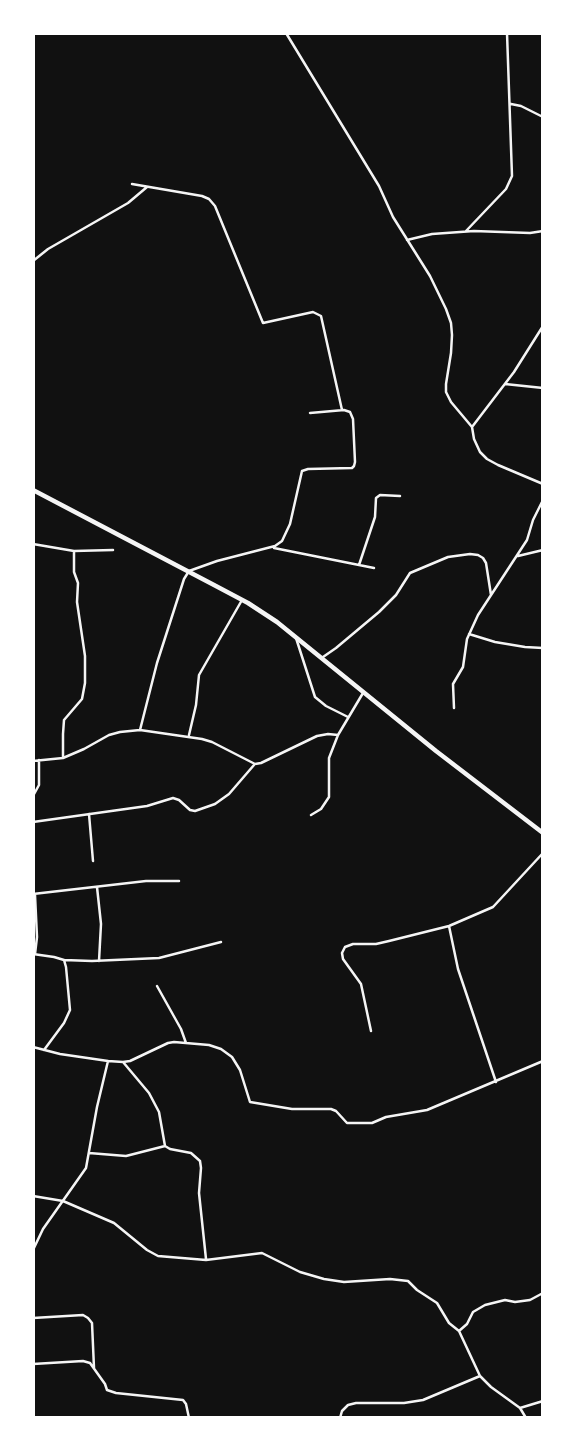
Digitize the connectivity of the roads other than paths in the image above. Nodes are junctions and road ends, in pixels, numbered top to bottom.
1 (286, 33) edge
2 (507, 33) edge
3 (510, 103) junction
4 (543, 117) edge
5 (132, 184) dead end
6 (148, 186) junction
7 (467, 231) junction
8 (543, 231) edge
9 (407, 240) junction
10 (33, 261) edge
11 (543, 326) edge
12 (505, 384) junction
13 (543, 388) edge
14 (342, 410) junction
15 (310, 413) dead end
16 (472, 426) junction
17 (543, 484) edge
18 (33, 490) edge
19 (400, 496) dead end
20 (543, 500) edge
21 (33, 544) edge
22 (271, 547) junction
23 (113, 550) dead end
24 (543, 550) edge
25 (74, 551) junction
26 (518, 556) junction
27 (359, 565) junction
28 (374, 568) dead end
29 (189, 571) junction
30 (491, 595) junction
31 (242, 600) junction
32 (469, 634) junction
33 (295, 635) junction
34 (543, 648) edge
35 (321, 658) junction
36 (363, 693) junction
37 (454, 708) dead end
38 (348, 718) junction
39 (140, 730) junction
40 (338, 735) junction
41 (188, 736) junction
42 (63, 758) junction
43 (39, 760) junction
44 (33, 761) edge
45 (255, 764) junction
46 (33, 796) edge
47 (89, 814) junction
48 (311, 816) dead end
49 (33, 822) edge
50 (543, 833) edge
51 (543, 853) edge
52 (93, 861) dead end
53 (179, 881) dead end
54 (97, 887) junction
55 (34, 894) edge
56 (449, 926) junction
57 (222, 942) dead end
58 (34, 954) edge
59 (64, 960) junction
60 (99, 961) junction
61 (157, 986) dead end
62 (371, 1031) dead end
63 (186, 1043) junction
64 (33, 1047) edge
65 (44, 1049) junction
66 (543, 1061) edge
67 (108, 1062) junction
68 (122, 1062) junction
69 (496, 1082) junction
70 (165, 1146) junction
71 (89, 1153) junction
72 (33, 1196) edge
73 (63, 1201) junction
74 (33, 1250) edge
75 (206, 1260) junction
76 (543, 1293) edge
77 (33, 1318) edge
78 (459, 1331) junction
79 (33, 1364) edge
80 (94, 1368) junction
81 (480, 1376) junction
82 (543, 1401) edge
83 (520, 1408) junction
84 (189, 1418) edge
85 (340, 1418) edge
86 (526, 1418) edge

1 - 9 street
2 - 3 street
3 - 4 street
3 - 7 street
5 - 6 street
6 - 10 street
6 - 14 street
7 - 8 street
7 - 9 street
9 - 16 street
11 - 12 street
12 - 13 street
12 - 16 street
14 - 15 street
14 - 22 street
16 - 17 street
18 - 29 main road
19 - 27 street
20 - 26 street
21 - 25 street
22 - 27 street
22 - 29 street
23 - 25 street
24 - 26 street
25 - 42 street
26 - 30 street
27 - 28 street
29 - 31 main road
29 - 39 street
30 - 32 street
30 - 35 street
31 - 33 main road
31 - 41 street
32 - 34 street
32 - 37 street
33 - 35 main road
33 - 38 street
35 - 36 main road
36 - 38 street
36 - 50 main road
38 - 40 street
39 - 41 street
39 - 42 street
40 - 45 street
40 - 48 street
41 - 45 street
42 - 43 street
43 - 44 street
43 - 46 street
45 - 47 street
47 - 49 street
47 - 52 street
51 - 56 street
53 - 54 street
54 - 55 street
54 - 60 street
55 - 58 street
56 - 62 street
56 - 69 street
57 - 60 street
58 - 59 street
59 - 60 street
59 - 65 street
61 - 63 street
63 - 68 street
63 - 69 street
64 - 65 street
65 - 67 street
66 - 69 street
67 - 68 street
67 - 71 street
68 - 70 street
70 - 71 street
70 - 75 street
71 - 73 street
72 - 73 street
73 - 74 street
73 - 75 street
75 - 78 street
76 - 78 street
77 - 80 street
78 - 81 street
79 - 80 street
80 - 84 street
81 - 83 street
81 - 85 street
82 - 83 street
83 - 86 street

